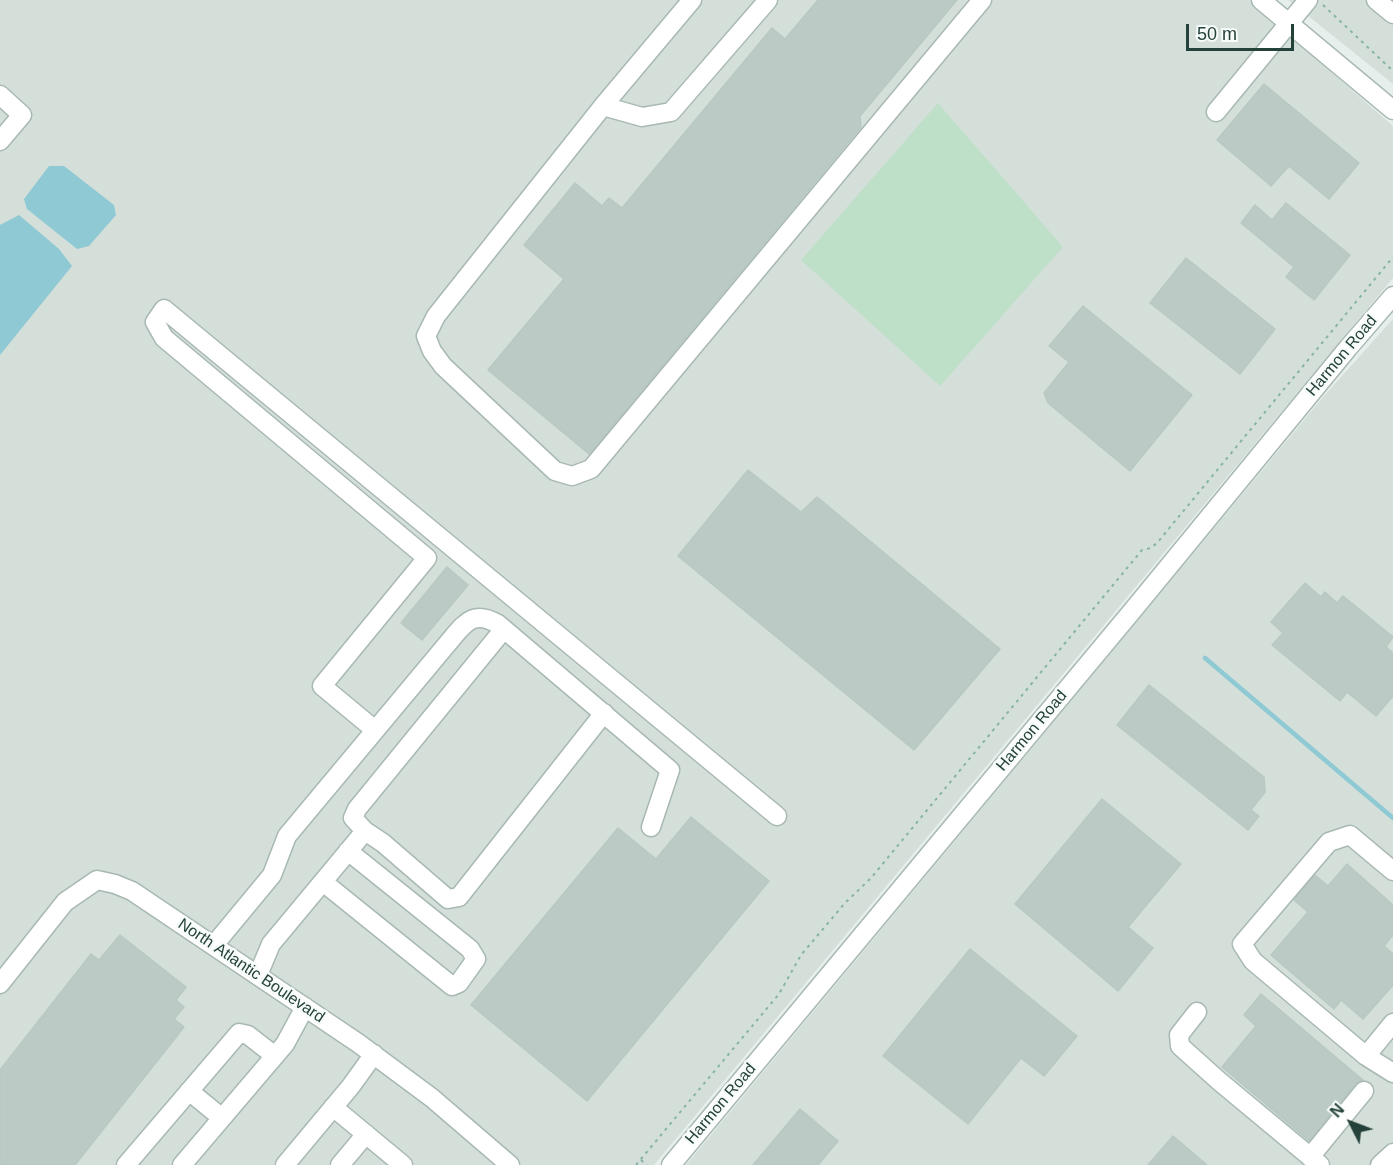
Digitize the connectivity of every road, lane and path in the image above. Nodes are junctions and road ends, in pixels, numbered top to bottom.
1 (692, 0) edge
2 (768, 0) edge
3 (982, 0) edge
4 (1261, 0) edge
5 (1376, 0) edge
6 (1313, 1) edge
7 (1393, 14) edge
8 (1290, 24) junction
9 (1393, 71) edge
10 (0, 95) edge
11 (603, 106) junction
12 (1393, 110) edge
13 (1216, 112) dead end
14 (0, 141) edge
15 (1393, 257) edge
16 (1393, 296) edge
17 (504, 629) junction
18 (604, 713) junction
19 (375, 730) junction
20 (777, 816) dead end
21 (651, 827) dead end
22 (365, 831) junction
23 (348, 851) junction
24 (1393, 871) edge
25 (323, 882) junction
26 (214, 945) junction
27 (258, 975) junction
28 (0, 984) edge
29 (305, 1007) junction
30 (1197, 1012) dead end
31 (1393, 1023) edge
32 (374, 1054) junction
33 (275, 1056) junction
34 (1366, 1056) junction
35 (1393, 1072) edge
36 (189, 1091) junction
37 (1364, 1091) dead end
38 (333, 1107) junction
39 (222, 1118) junction
40 (366, 1134) junction
41 (1393, 1153) edge
42 (641, 1160) junction
43 (1315, 1161) edge
44 (126, 1165) edge
45 (182, 1165) edge
46 (285, 1165) edge
47 (340, 1165) edge
48 (403, 1165) edge
49 (510, 1165) edge
50 (636, 1165) edge
51 (647, 1165) edge
52 (671, 1165) edge
53 (1380, 1165) edge

1 - 11 street
2 - 11 street
3 - 11 street
4 - 8 street
5 - 7 street
6 - 8 street
6 - 9 path
8 - 12 street
8 - 13 street
10 - 14 street
15 - 42 path
16 - 52 street, Harmon Road
17 - 18 street
17 - 19 street
17 - 22 street
18 - 21 street
18 - 22 street
19 - 20 street
19 - 26 street
22 - 23 street
23 - 25 street
23 - 25 street
24 - 34 street
25 - 27 street
26 - 27 street, North Atlantic Boulevard
26 - 28 street, North Atlantic Boulevard
27 - 29 street, North Atlantic Boulevard
29 - 32 street, North Atlantic Boulevard
29 - 33 street
30 - 43 street
31 - 34 street
32 - 38 street
32 - 49 street, North Atlantic Boulevard
33 - 36 street
33 - 39 street
34 - 35 street
36 - 39 street
36 - 44 street
37 - 43 street
38 - 40 street
38 - 46 street
39 - 45 street
40 - 47 street
40 - 48 street
41 - 53 street
42 - 50 path
42 - 51 path

